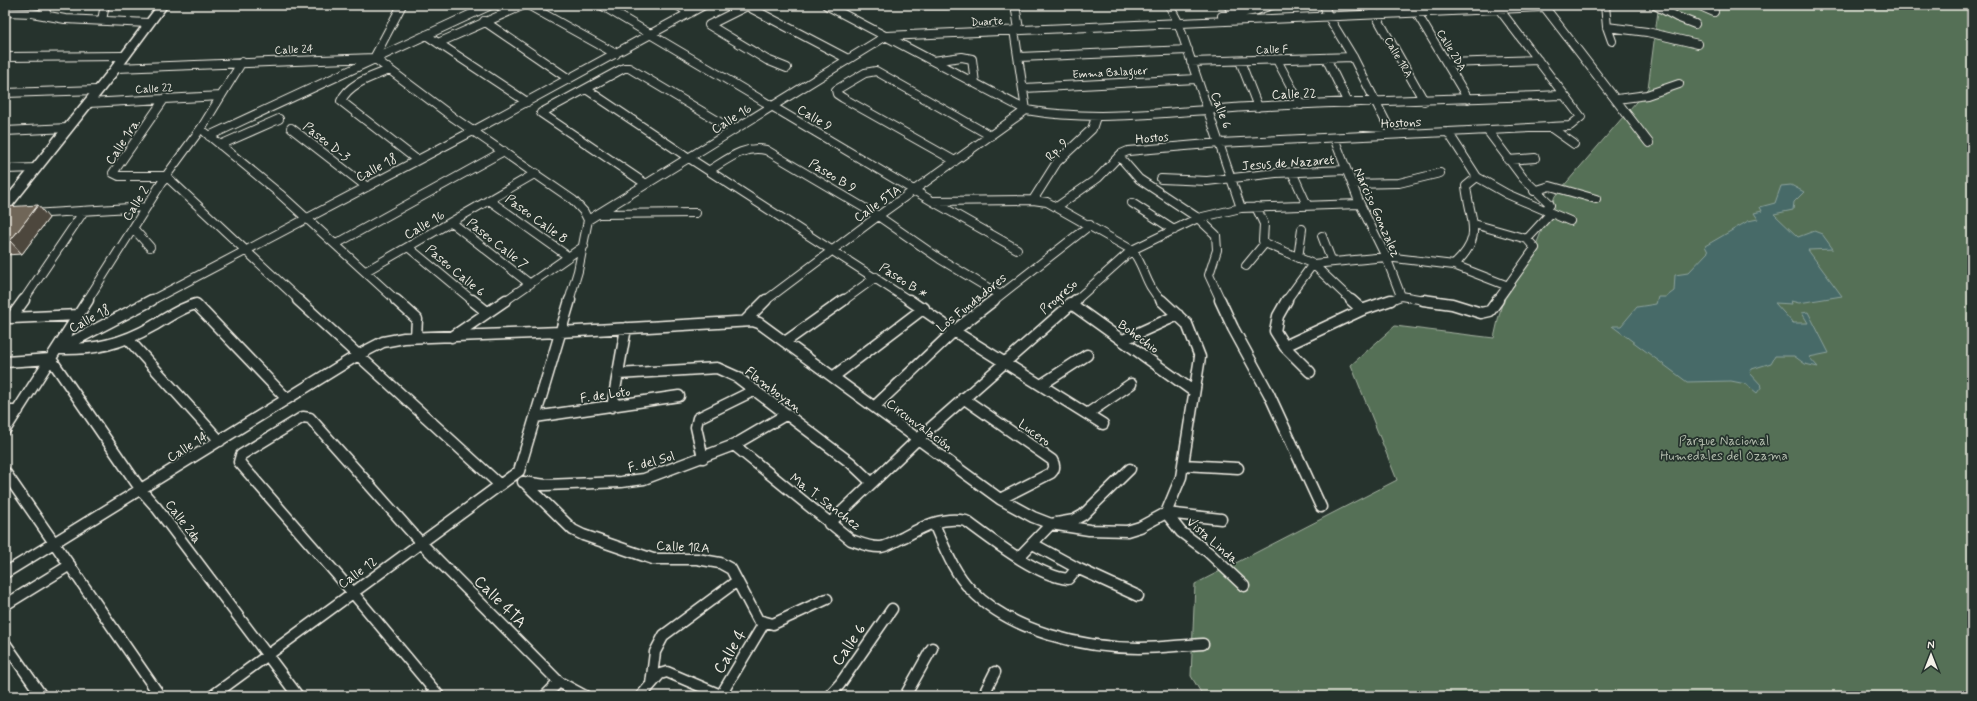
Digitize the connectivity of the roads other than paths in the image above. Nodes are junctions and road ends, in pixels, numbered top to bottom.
1 (47, 5) edge
2 (105, 5) edge
3 (163, 5) edge
4 (402, 5) edge
5 (491, 5) edge
6 (498, 5) edge
7 (524, 5) edge
8 (528, 5) edge
9 (601, 5) edge
10 (677, 5) edge
11 (704, 5) edge
12 (826, 5) edge
13 (921, 5) edge
14 (947, 5) edge
15 (1015, 5) edge
16 (1169, 5) edge
17 (1228, 5) edge
18 (1272, 5) edge
19 (1324, 5) edge
20 (1370, 5) edge
21 (1412, 5) edge
22 (1605, 5) edge
23 (1655, 5) edge
24 (1698, 5) edge
25 (1544, 6) edge
26 (1497, 7) edge
27 (1456, 8) edge
28 (507, 11) junction
29 (5, 12) edge
30 (1417, 12) junction
31 (1714, 12) dead end
32 (690, 13) junction
33 (1233, 14) junction
34 (1374, 14) junction
35 (48, 16) junction
36 (1328, 16) junction
37 (102, 20) junction
38 (484, 21) junction
39 (1182, 22) junction
40 (148, 23) junction
41 (1695, 24) dead end
42 (1608, 27) junction
43 (1017, 30) junction
44 (652, 34) junction
45 (426, 35) junction
46 (886, 36) junction
47 (1612, 41) dead end
48 (438, 42) junction
49 (1698, 44) dead end
50 (1188, 50) junction
51 (616, 54) junction
52 (123, 56) junction
53 (5, 57) edge
54 (1019, 57) junction
55 (1353, 57) junction
56 (374, 58) junction
57 (1326, 58) junction
58 (848, 59) junction
59 (933, 60) junction
60 (1277, 60) junction
61 (1538, 60) junction
62 (1240, 61) junction
63 (242, 62) junction
64 (1191, 62) junction
65 (1447, 63) junction
66 (116, 68) junction
67 (787, 68) dead end
68 (389, 70) junction
69 (1196, 78) junction
70 (569, 79) junction
71 (975, 83) junction
72 (1679, 84) dead end
73 (1024, 88) junction
74 (586, 89) junction
75 (97, 90) junction
76 (5, 93) edge
77 (221, 96) junction
78 (1564, 96) junction
79 (554, 97) junction
80 (165, 98) junction
81 (1468, 99) junction
82 (1617, 99) junction
83 (1424, 101) junction
84 (88, 102) junction
85 (527, 102) junction
86 (1376, 102) junction
87 (1348, 103) junction
88 (1301, 105) junction
89 (773, 106) junction
90 (1258, 107) junction
91 (1206, 109) junction
92 (1026, 110) junction
93 (1096, 117) junction
94 (279, 120) dead end
95 (202, 127) junction
96 (1550, 127) junction
97 (68, 128) junction
98 (291, 128) dead end
99 (733, 130) junction
100 (1487, 130) junction
101 (5, 131) edge
102 (474, 131) junction
103 (1448, 132) junction
104 (1392, 134) junction
105 (209, 136) junction
106 (991, 136) junction
107 (1334, 138) junction
108 (1220, 143) junction
109 (1649, 143) dead end
110 (1574, 144) dead end
111 (220, 146) junction
112 (504, 151) junction
113 (1118, 156) junction
114 (689, 158) junction
115 (1535, 158) dead end
116 (417, 160) junction
117 (1508, 160) junction
118 (955, 161) junction
119 (37, 168) junction
120 (5, 169) edge
121 (710, 170) junction
122 (1346, 170) junction
123 (1292, 172) junction
124 (536, 173) junction
125 (1440, 173) dead end
126 (166, 176) junction
127 (1477, 177) junction
128 (1161, 179) dead end
129 (1232, 179) junction
130 (646, 184) junction
131 (1352, 184) junction
132 (366, 187) junction
133 (915, 190) junction
134 (1534, 191) junction
135 (1596, 199) dead end
136 (490, 200) junction
137 (1033, 200) junction
138 (932, 201) junction
139 (1132, 203) dead end
140 (1360, 204) junction
141 (1307, 205) junction
142 (1058, 206) junction
143 (146, 207) junction
144 (1256, 207) junction
145 (1241, 208) junction
146 (84, 211) junction
147 (1548, 212) junction
148 (11, 213) edge
149 (696, 213) dead end
150 (599, 214) junction
151 (878, 216) junction
152 (307, 218) junction
153 (1198, 218) junction
154 (588, 220) junction
155 (1570, 221) dead end
156 (450, 222) junction
157 (1474, 224) junction
158 (1090, 225) junction
159 (133, 228) junction
160 (1302, 229) dead end
161 (1174, 230) junction
162 (1322, 236) dead end
163 (1527, 239) junction
164 (1265, 243) junction
165 (336, 244) junction
166 (584, 246) junction
167 (150, 247) dead end
168 (408, 247) junction
169 (1017, 249) dead end
170 (245, 250) junction
171 (832, 250) junction
172 (1132, 250) junction
173 (569, 257) junction
174 (1386, 257) junction
175 (1298, 258) junction
176 (1332, 262) junction
177 (1313, 264) junction
178 (1454, 265) junction
179 (1246, 266) dead end
180 (366, 272) junction
181 (876, 277) junction
182 (530, 284) junction
183 (1508, 286) junction
184 (1000, 295) junction
185 (1401, 296) junction
186 (1070, 303) junction
187 (924, 308) junction
188 (1362, 310) junction
189 (487, 312) junction
190 (79, 315) junction
191 (1178, 315) junction
192 (746, 320) junction
193 (626, 328) junction
194 (954, 331) junction
195 (560, 332) junction
196 (452, 336) junction
197 (416, 337) junction
198 (128, 339) junction
199 (1123, 340) junction
200 (785, 342) junction
201 (1285, 346) junction
202 (58, 349) junction
203 (358, 355) junction
204 (1087, 355) dead end
205 (51, 359) junction
206 (5, 362) edge
207 (1003, 362) junction
208 (1310, 372) dead end
209 (618, 374) junction
210 (833, 377) junction
211 (1130, 384) dead end
212 (1041, 385) junction
213 (755, 390) junction
214 (1193, 391) junction
215 (679, 396) dead end
216 (963, 398) junction
217 (287, 399) junction
218 (612, 407) junction
219 (874, 407) junction
220 (5, 411) edge
221 (18, 411) junction
222 (787, 414) junction
223 (1087, 414) junction
224 (535, 417) junction
225 (1103, 424) dead end
226 (5, 430) edge
227 (918, 439) junction
228 (220, 441) junction
229 (734, 445) junction
230 (703, 458) junction
231 (1183, 465) junction
232 (1238, 468) dead end
233 (1130, 469) dead end
234 (5, 472) edge
235 (515, 474) junction
236 (524, 482) junction
237 (872, 483) junction
238 (500, 485) junction
239 (142, 490) junction
240 (1000, 499) junction
241 (1321, 507) dead end
242 (1166, 513) junction
243 (1221, 519) dead end
244 (829, 524) junction
245 (934, 524) junction
246 (1051, 524) junction
247 (421, 543) junction
248 (56, 544) junction
249 (1033, 544) junction
250 (1019, 557) junction
251 (70, 565) junction
252 (1077, 568) junction
253 (5, 574) edge
254 (737, 581) junction
255 (1244, 586) dead end
256 (353, 593) junction
257 (1138, 596) dead end
258 (827, 599) dead end
259 (5, 605) edge
260 (892, 610) dead end
261 (764, 624) junction
262 (5, 643) edge
263 (1203, 644) dead end
264 (932, 648) dead end
265 (267, 656) junction
266 (995, 672) dead end
267 (559, 682) junction
268 (651, 684) junction
269 (42, 696) edge
270 (160, 696) edge
271 (212, 696) edge
272 (298, 696) edge
273 (439, 696) edge
274 (545, 696) edge
275 (586, 696) edge
276 (641, 696) edge
277 (722, 696) edge
278 (829, 696) edge
279 (905, 696) edge
280 (983, 696) edge

1 - 35 street
2 - 37 street
3 - 40 main road
4 - 56 street
5 - 45 street
6 - 28 street
7 - 28 street
8 - 51 street
9 - 44 street, Calle 9
10 - 32 street
11 - 32 street, Calle 18
12 - 46 street, Calle 22
13 - 14 street
15 - 43 street
16 - 39 street, Calle 6
17 - 33 street
18 - 33 street
19 - 36 street
20 - 34 street, Calle 1RA
21 - 30 street, Calle 2DA
22 - 42 street
23 - 41 street
24 - 31 street
25 - 26 street, Duarte
25 - 82 street
26 - 27 street, Duarte
26 - 61 street
27 - 30 street, Duarte
28 - 38 street
29 - 35 street
30 - 34 street, Duarte
30 - 65 street, Calle 2DA
32 - 44 street, Calle 18
33 - 39 street
34 - 36 street, Duarte
34 - 83 street, Calle 1RA
35 - 37 street
36 - 39 street, Duarte
36 - 55 street
37 - 40 street
38 - 48 street
38 - 70 street
39 - 43 street, Duarte
39 - 50 street, Calle 6
40 - 52 main road
42 - 47 street
42 - 49 street
43 - 46 street, Duarte
43 - 54 street
44 - 51 street, Calle 18
44 - 89 street, Calle 9
45 - 48 street
45 - 56 street
46 - 58 street, Calle 16
46 - 59 street, Calle 22
48 - 85 street
50 - 54 street
50 - 64 street, Calle 6
51 - 70 street, Calle 18
52 - 53 street
52 - 66 main road
54 - 73 street
55 - 57 street, Calle F
55 - 86 street
56 - 63 street, Calle 24
56 - 68 street
56 - 105 street
57 - 60 street, Calle F
57 - 87 street
58 - 67 street
58 - 89 street, Calle 16
59 - 71 street, Calle 22
59 - 71 street
60 - 62 street, Calle F
60 - 88 street
61 - 65 street
61 - 78 street
62 - 64 street, Calle F
62 - 90 street
63 - 66 street, Calle 24
63 - 77 street, Calle 2
64 - 69 street, Calle 6
65 - 81 street, Calle 2DA
66 - 75 main road
68 - 102 street
68 - 116 street
69 - 73 street, Emma Balaguer
69 - 91 street, Calle 6
70 - 79 street, Calle 18
71 - 92 street, Calle 22
72 - 82 street
73 - 92 street
74 - 79 street
74 - 99 street
74 - 114 street, Paseo B *
75 - 76 street
75 - 84 main road
77 - 80 street, Calle 22
77 - 95 street, Calle 2
78 - 81 street, Calle 22
78 - 96 street, Hostons
79 - 85 street, Calle 18
79 - 130 street
80 - 84 street, Calle 22
80 - 126 street, Calle 1ra.
81 - 83 street, Calle 22
82 - 109 street
83 - 86 street, Calle 22
84 - 97 main road
85 - 102 street, Calle 18
86 - 87 street, Calle 22
86 - 104 street
87 - 88 street, Calle 22
88 - 90 street, Calle 22
89 - 99 street, Calle 16
89 - 133 street, Calle 9
90 - 91 street, Calle 22
91 - 93 street, Calle 22
91 - 108 street, Calle 6
92 - 93 street, Calle 22
92 - 106 street, Calle 5TA
93 - 137 street, Rp. 9
94 - 111 street
95 - 105 street
95 - 126 street, Calle 2
96 - 100 street, Hostons
96 - 110 street
97 - 101 street
97 - 119 main road
98 - 132 street, Paseo D-3
99 - 114 street, Calle 16
100 - 103 street, Hostons
100 - 117 street
102 - 112 street
102 - 116 street, Calle 18
103 - 104 street, Hostons
103 - 127 street
104 - 107 street, Hostons
105 - 111 street
106 - 118 street, Calle 5TA
106 - 118 street
107 - 108 street, Hostons
107 - 122 street, Narciso Gonzalez
108 - 113 street, Hostos
108 - 129 street, Calle 6
111 - 152 street
112 - 124 street
112 - 165 street
113 - 142 street
113 - 153 street
114 - 121 street, Paseo B *
114 - 130 street, Calle 16
115 - 117 street
116 - 132 street, Calle 18
117 - 134 street
118 - 133 street, Calle 5TA
119 - 120 street
119 - 148 main road
121 - 151 street, Paseo B 9
121 - 171 street, Paseo B *
122 - 123 street, Jesus de Nazaret
122 - 131 street, Narciso Gonzalez
123 - 129 street, Jesus de Nazaret
123 - 141 street
124 - 136 street, Calle 16
124 - 154 street
125 - 131 street
126 - 143 street, Calle 2
126 - 170 street
127 - 147 street
127 - 157 street
128 - 129 street, Jesus de Nazaret
129 - 145 street, Calle 6
130 - 150 street, Calle 16
131 - 140 street, Narciso Gonzalez
132 - 152 street, Calle 18
133 - 138 street, Calle 9
133 - 151 street, Calle 5TA
134 - 135 street
134 - 147 street
136 - 156 street, Calle 16
136 - 173 street, Paseo Calle 8
137 - 138 street
137 - 142 street
138 - 169 street, Calle 9
139 - 161 street
140 - 141 street, Progreso
140 - 174 street, Narciso Gonzalez
141 - 144 street, Progreso
142 - 158 street
143 - 146 street
143 - 159 street, Calle 2
144 - 145 street, Progreso
144 - 164 street
145 - 153 street, Progreso
146 - 148 street
146 - 190 street
147 - 155 street
147 - 163 street
149 - 150 street
150 - 154 street, Calle 16
151 - 171 street, Calle 5TA
151 - 184 street, Paseo B 9
152 - 165 street
152 - 170 street, Calle 18
153 - 161 street, Progreso
153 - 241 street
154 - 166 street
156 - 168 street, Calle 16
156 - 182 street, Paseo Calle 7
157 - 163 street
157 - 178 street
158 - 172 street
158 - 184 street, Los Fundadores
159 - 167 street
159 - 190 street, Calle 2
160 - 175 street
161 - 172 street, Progreso
162 - 176 street
163 - 183 street
164 - 175 street
164 - 179 street
165 - 180 street
166 - 173 street
166 - 195 street
168 - 180 street, Calle 16
168 - 189 street, Paseo Calle 6
170 - 202 street, Calle 18
170 - 203 street
171 - 181 street, Paseo B *
171 - 192 street, Calle 5TA
172 - 186 street, Progreso
172 - 191 street
173 - 182 street
174 - 176 street
174 - 178 street
174 - 185 street, Narciso Gonzalez
175 - 177 street
176 - 177 street
177 - 188 street
177 - 201 street
178 - 183 street
180 - 197 street
181 - 187 street, Paseo B *
181 - 200 street
182 - 189 street
183 - 185 street
184 - 194 street, Los Fundadores
185 - 188 street
186 - 199 street, Bohechio
186 - 207 street, Progreso
187 - 194 street, Paseo B *
187 - 210 street
188 - 201 street
189 - 196 street
190 - 202 street, Calle 2
191 - 199 street
191 - 214 street
192 - 193 street, Calle 14
192 - 200 street, Circunvalación
193 - 195 street, Calle 14
193 - 209 street
194 - 207 street, Paseo B *
194 - 219 street, Los Fundadores
195 - 196 street, Calle 14
195 - 224 street
196 - 197 street, Calle 14
197 - 203 street, Calle 14
198 - 202 street
198 - 217 street
198 - 228 street
199 - 214 street, Bohechio
200 - 210 street, Circunvalación
201 - 208 street
202 - 205 street, Calle 2
203 - 217 street, Calle 14
203 - 238 street
204 - 212 street
205 - 206 street
205 - 221 street, Calle 2
205 - 239 street, Calle 2da
207 - 212 street, Paseo B *
207 - 216 street, Progreso
209 - 213 street, Flamboyan
209 - 218 street
210 - 219 street, Circunvalación
211 - 223 street
212 - 223 street, Paseo B *
213 - 222 street, Flamboyan
213 - 230 street
214 - 231 street
215 - 218 street, F. de Loto
216 - 227 street, Progreso
216 - 240 street, Lucero
217 - 228 street, Calle 14
218 - 224 street, F. de Loto
219 - 227 street, Circunvalación
220 - 221 street
221 - 226 street, Calle 2
222 - 229 street, F. del Sol
222 - 237 street, Flamboyan
223 - 225 street, Paseo B *
224 - 235 street
227 - 237 street, Progreso
227 - 240 street, Circunvalación
228 - 239 street, Calle 14
229 - 230 street, F. del Sol
229 - 244 street, Ma. T. Sanchez
230 - 236 street, F. del Sol
231 - 232 street
231 - 242 street
233 - 246 street
234 - 248 street
235 - 236 street, F. del Sol
235 - 238 street, Calle 12
236 - 254 street, Calle 1RA
237 - 244 street, Progreso
238 - 247 street, Calle 12
239 - 248 street, Calle 14
239 - 265 street, Calle 2da
240 - 246 street, Circunvalación
242 - 243 street
242 - 246 street, Circunvalación
242 - 255 street, Vista Linda
244 - 245 street, Ma. T. Sanchez
245 - 250 street, Ma. T. Sanchez
245 - 263 street
246 - 249 street
247 - 256 street, Calle 12
247 - 256 street, Calle 4TA
247 - 267 street, Calle 4TA
248 - 251 street
248 - 253 street, Calle 14
249 - 250 street
249 - 252 street
250 - 252 street, Ma. T. Sanchez
251 - 259 street
251 - 270 street
252 - 257 street
254 - 261 street, Calle 1RA
254 - 268 street
256 - 265 street, Calle 12
256 - 273 street
258 - 261 street
260 - 278 street, Calle 6
261 - 277 street, Calle 4
262 - 269 street
264 - 279 street
265 - 271 street, Calle 12
265 - 272 street, Calle 2da
266 - 280 street
267 - 274 street
267 - 275 street, Calle 4TA
268 - 276 street
268 - 277 street

